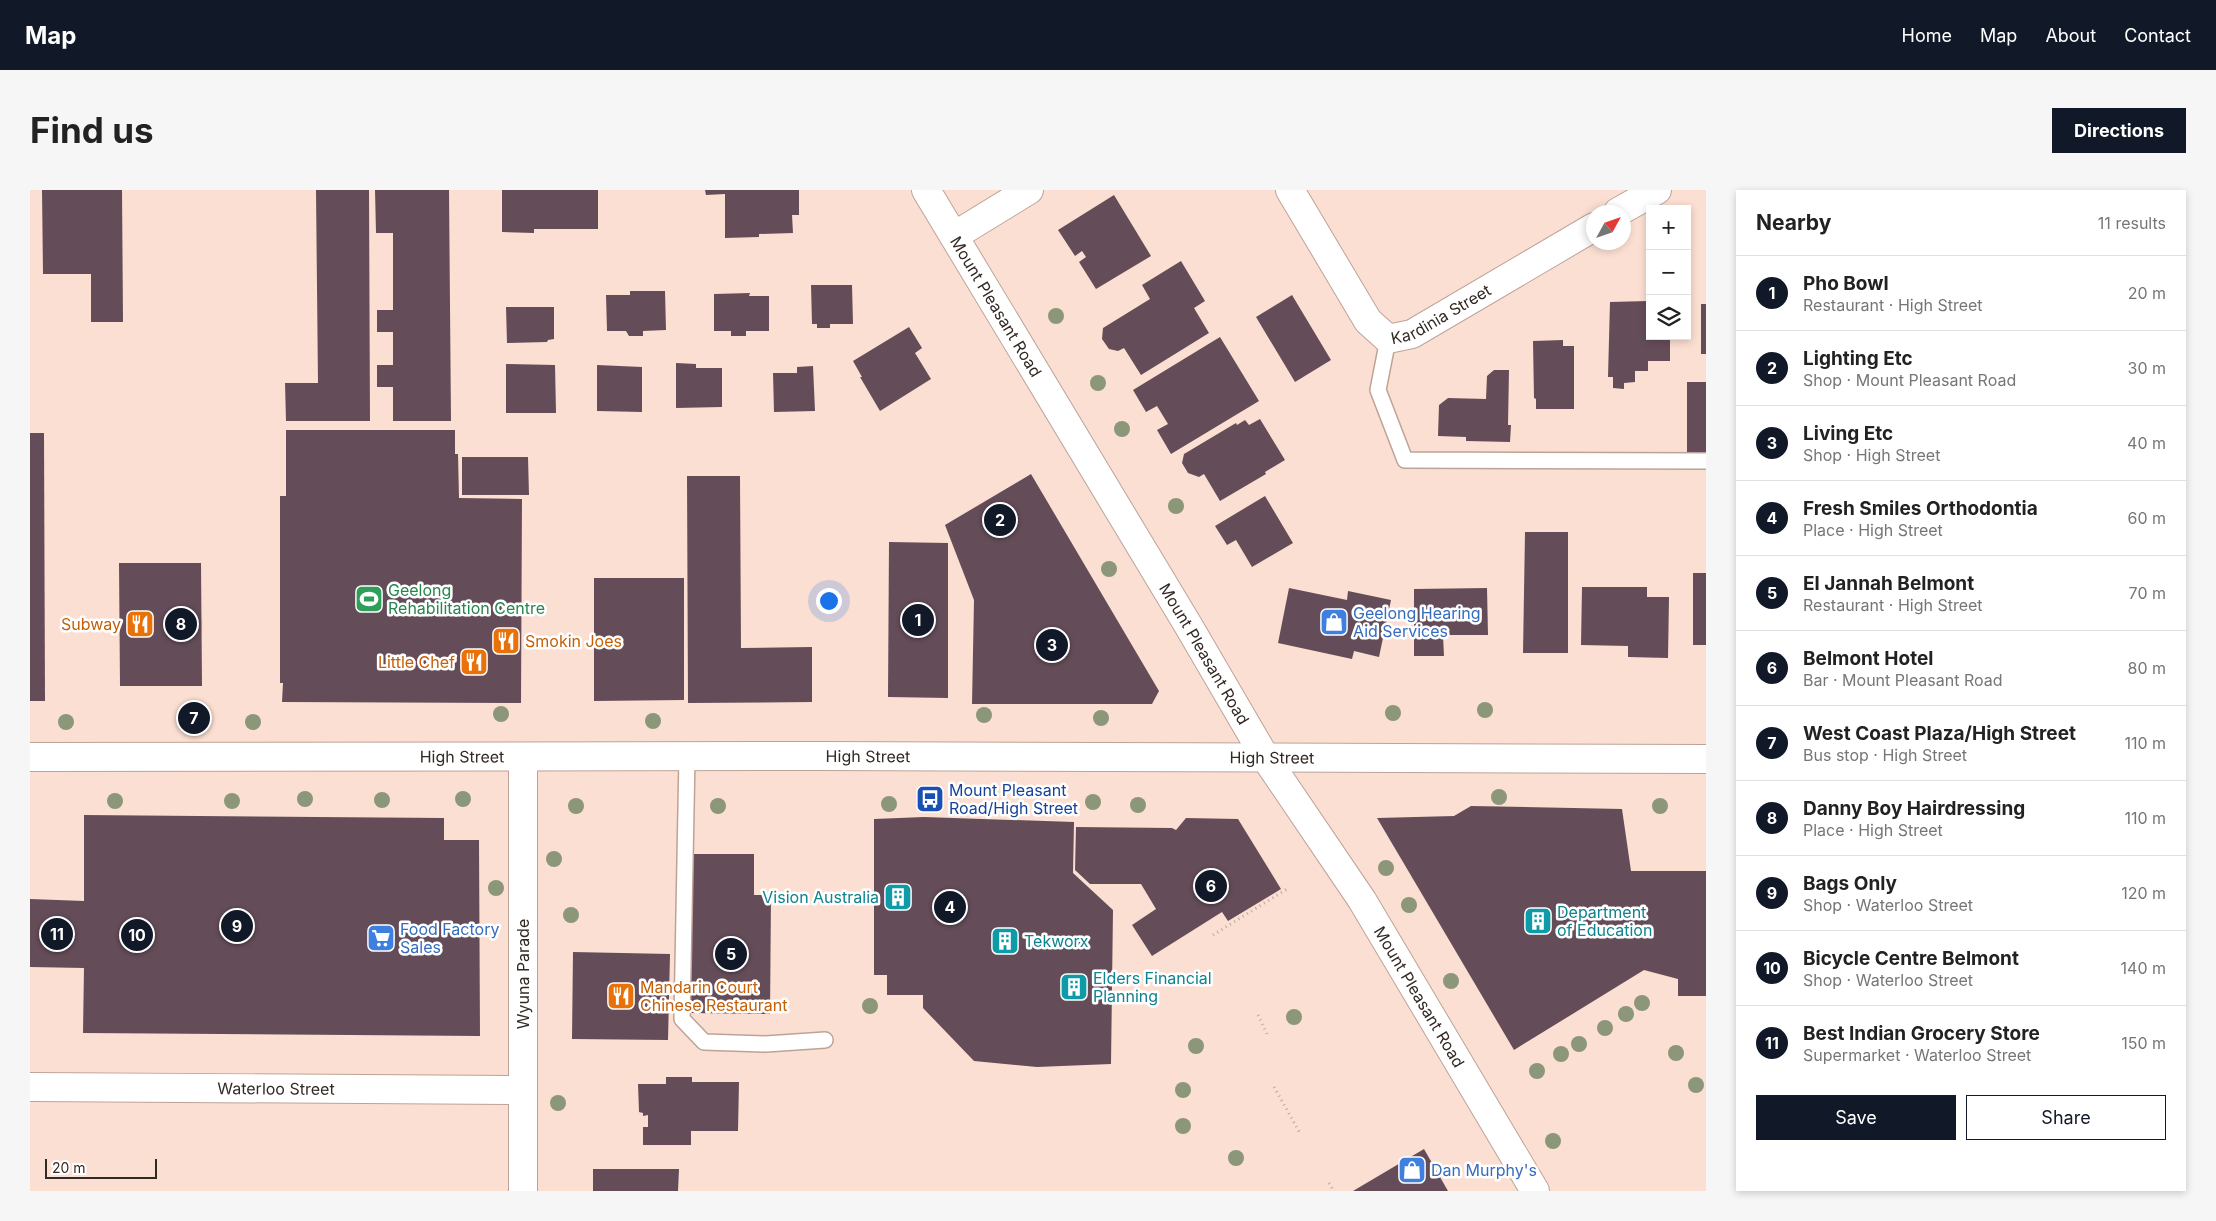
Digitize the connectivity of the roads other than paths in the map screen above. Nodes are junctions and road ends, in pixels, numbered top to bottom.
1 (926, 190) edge
2 (1029, 190) edge
3 (1290, 190) edge
4 (1656, 190) edge
5 (1630, 205) edge
6 (1586, 232) edge
7 (954, 236) junction
8 (1388, 339) junction
9 (1706, 461) edge
10 (523, 756) junction
11 (686, 756) junction
12 (30, 757) edge
13 (1265, 757) junction
14 (1706, 759) edge
15 (825, 1040) dead end
16 (30, 1087) edge
17 (523, 1090) junction
18 (523, 1191) edge
19 (1535, 1191) edge

1 - 7 street, Mount Pleasant Road
2 - 7 street
3 - 8 street, Kardinia Street
4 - 5 street
6 - 8 street, Kardinia Street
7 - 13 street, Mount Pleasant Road
8 - 9 lane
10 - 11 street, High Street
10 - 12 street, High Street
10 - 17 street, Wyuna Parade
11 - 13 street, High Street
11 - 15 lane
13 - 14 street, High Street
13 - 19 street, Mount Pleasant Road
16 - 17 street, Waterloo Street
17 - 18 street, Wyuna Parade

